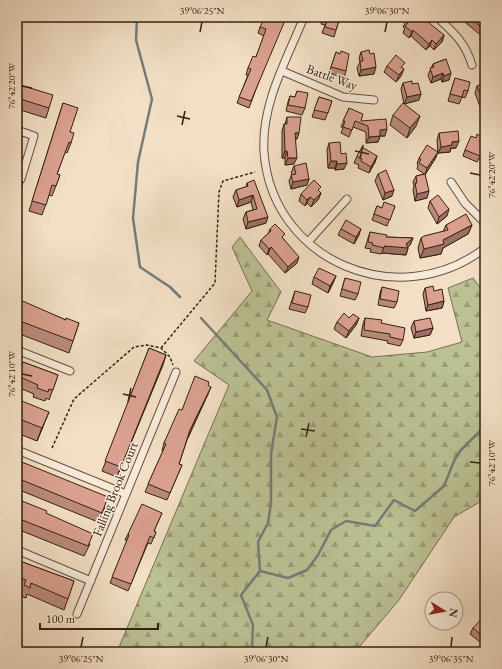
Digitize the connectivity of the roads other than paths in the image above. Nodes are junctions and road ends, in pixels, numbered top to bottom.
1 (304, 17) edge
2 (437, 17) edge
3 (472, 65) dead end
4 (282, 71) junction
5 (374, 100) dead end
6 (17, 130) edge
7 (17, 178) edge
8 (451, 182) dead end
9 (347, 199) dead end
10 (485, 223) edge
11 (308, 242) junction
12 (485, 248) edge
13 (17, 350) edge
14 (175, 369) road end
15 (70, 371) dead end
16 (17, 450) edge
17 (126, 494) junction
18 (17, 550) edge
19 (91, 581) junction
20 (77, 614) dead end

1 - 4 street
2 - 3 street
4 - 5 street, Battle Way
4 - 11 street
6 - 7 street
8 - 10 street
9 - 11 street
11 - 12 street
13 - 15 street
14 - 17 street, Falling Brook Court
16 - 17 street
17 - 19 street, Falling Brook Court
18 - 19 street
19 - 20 street, Falling Brook Court

